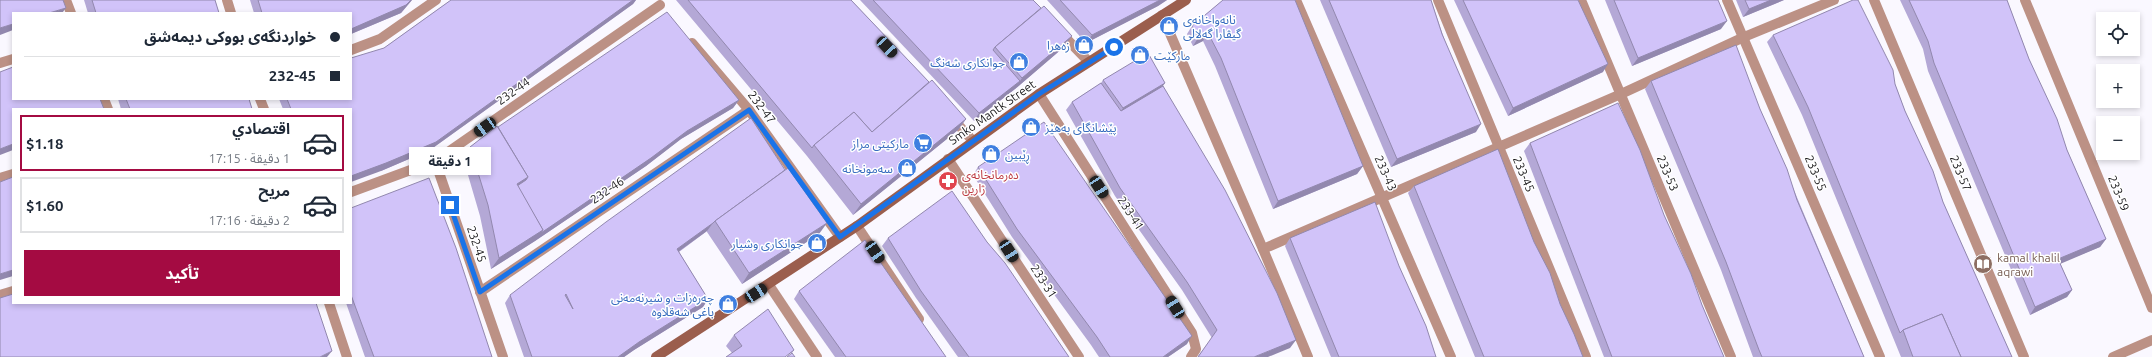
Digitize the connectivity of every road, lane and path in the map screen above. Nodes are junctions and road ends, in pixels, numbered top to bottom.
1 (66, 0) edge
2 (227, 0) edge
3 (436, 0) edge
4 (1186, 0) edge
5 (1296, 0) edge
6 (1438, 0) edge
7 (1581, 0) edge
8 (1727, 0) edge
9 (1834, 0) edge
10 (1874, 0) edge
11 (2025, 0) edge
12 (660, 5) edge
13 (71, 12) edge
14 (231, 12) edge
15 (1162, 15) junction
16 (1050, 23) edge
17 (685, 34) edge
18 (1744, 37) junction
19 (352, 50) edge
20 (12, 59) edge
21 (1089, 62) junction
22 (0, 63) edge
23 (1039, 94) junction
24 (1621, 94) junction
25 (749, 110) junction
26 (946, 112) edge
27 (973, 141) junction
28 (1498, 147) junction
29 (948, 159) junction
30 (435, 161) junction
31 (12, 174) edge
32 (0, 178) edge
33 (352, 192) edge
34 (1383, 197) junction
35 (857, 226) junction
36 (840, 237) junction
37 (1264, 248) junction
38 (769, 285) junction
39 (12, 290) edge
40 (480, 292) junction
41 (0, 295) edge
42 (329, 304) edge
43 (2152, 308) edge
44 (923, 324) edge
45 (2152, 340) edge
46 (1193, 353) edge
47 (347, 357) edge
48 (503, 357) edge
49 (656, 357) edge
50 (817, 357) edge
51 (1079, 357) edge
52 (1308, 357) edge
53 (1451, 357) edge
54 (1586, 357) edge
55 (1731, 357) edge
56 (1880, 357) edge
57 (2024, 357) edge
58 (2113, 357) edge

1 - 13 street
2 - 14 street
3 - 19 street
4 - 15 main road, Smko Mantk Street
5 - 34 street, 233-43
6 - 28 street, 233-45
7 - 24 street, 233-53
8 - 18 street, 233-55
9 - 18 street
10 - 57 street, 233-57
11 - 43 street, 233-59
12 - 30 street, 232-44
15 - 21 main road, Smko Mantk Street
15 - 37 street
16 - 21 street
17 - 25 street, 232-47
18 - 24 street
18 - 56 street, 233-55
20 - 22 street
21 - 23 main road, Smko Mantk Street
23 - 27 main road, Smko Mantk Street
23 - 46 street, 233-41
24 - 28 street
24 - 55 street, 233-53
25 - 36 street, 232-47
25 - 40 street, 232-46
26 - 27 street
27 - 29 main road, Smko Mantk Street
28 - 34 street
28 - 54 street, 233-45
29 - 35 main road, Smko Mantk Street
29 - 51 street, 233-31
30 - 33 street, 232-44
30 - 40 street, 232-45
31 - 32 street
34 - 37 street
34 - 53 street, 233-43
35 - 36 main road, Smko Mantk Street
35 - 44 street
36 - 38 main road, Smko Mantk Street
37 - 52 street
38 - 49 main road, Smko Mantk Street
38 - 50 street
39 - 41 street
40 - 48 street, 232-45
42 - 47 street
45 - 58 street

